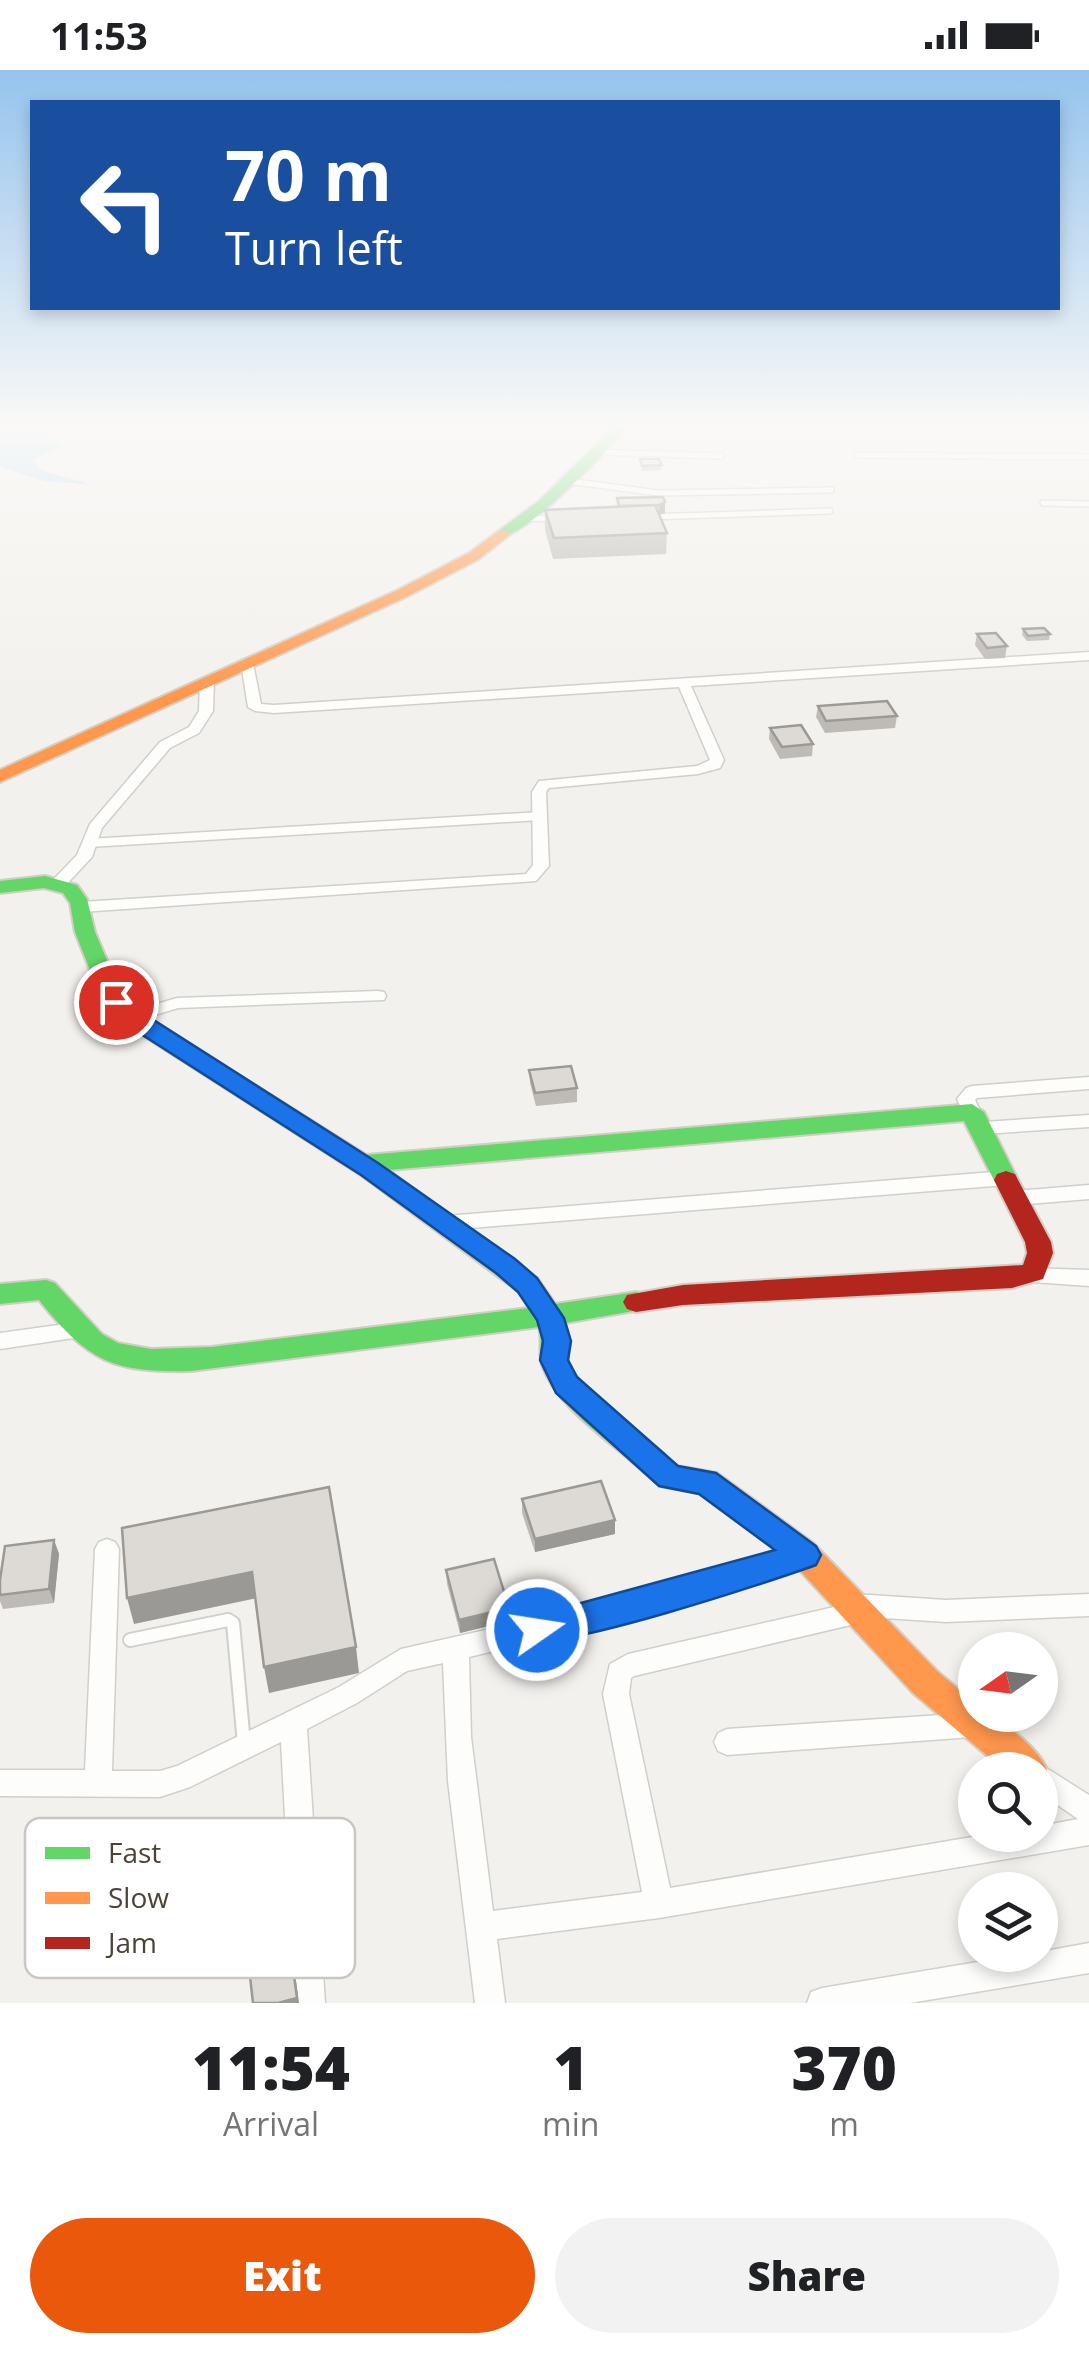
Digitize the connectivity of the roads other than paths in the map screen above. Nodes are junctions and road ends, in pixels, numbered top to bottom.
1 (681, 516) edge
2 (525, 518) joint
3 (630, 518) edge
4 (570, 520) edge
5 (1089, 656) edge
6 (247, 663) junction
7 (207, 681) junction
8 (684, 684) junction
9 (0, 777) edge
10 (540, 816) junction
11 (89, 843) junction
12 (58, 884) junction
13 (0, 887) edge
14 (81, 907) junction
15 (378, 996) dead end
16 (132, 1017) junction
17 (1089, 1083) edge
18 (978, 1120) junction
19 (1089, 1121) edge
20 (362, 1164) junction
21 (1011, 1188) junction
22 (1089, 1192) edge
23 (446, 1223) junction
24 (1026, 1276) junction
25 (1089, 1278) edge
26 (0, 1294) edge
27 (550, 1318) junction
28 (80, 1330) junction
29 (0, 1340) edge
30 (107, 1549) dead end
31 (805, 1555) junction
32 (1089, 1605) edge
33 (855, 1608) junction
34 (130, 1640) dead end
35 (456, 1648) junction
36 (958, 1711) edge
37 (293, 1722) junction
38 (958, 1725) edge
39 (983, 1732) edge
40 (727, 1742) dead end
41 (245, 1746) junction
42 (1008, 1752) edge
43 (0, 1783) edge
44 (98, 1783) junction
45 (1058, 1790) edge
46 (1089, 1810) edge
47 (299, 1818) edge
48 (1089, 1831) edge
49 (659, 1904) junction
50 (484, 1927) junction
51 (1089, 1958) edge
52 (308, 1978) edge
53 (310, 2003) edge
54 (490, 2003) edge
55 (822, 2003) edge

1 - 3 lane
2 - 4 lane
2 - 6 street
5 - 8 street
6 - 7 street
6 - 8 street
7 - 9 street
7 - 11 street
8 - 10 street
10 - 11 lane
10 - 14 street
11 - 12 street
12 - 13 street
12 - 14 street
14 - 16 street
15 - 16 street
16 - 20 street
17 - 18 street
18 - 19 street
18 - 20 street
18 - 21 street
20 - 23 street
21 - 22 street
21 - 23 street
21 - 24 street
23 - 27 street
24 - 25 street
24 - 27 street
26 - 28 street
27 - 28 street
27 - 31 street
28 - 29 street
30 - 44 street
31 - 33 street
31 - 35 street
32 - 33 street
33 - 36 street
33 - 49 street
34 - 41 lane
35 - 37 street
35 - 50 street
37 - 41 street
37 - 47 street
38 - 40 street
39 - 42 street
41 - 44 street
43 - 44 street
45 - 46 street
48 - 49 street
49 - 50 street
50 - 54 street
51 - 55 street
52 - 53 street

